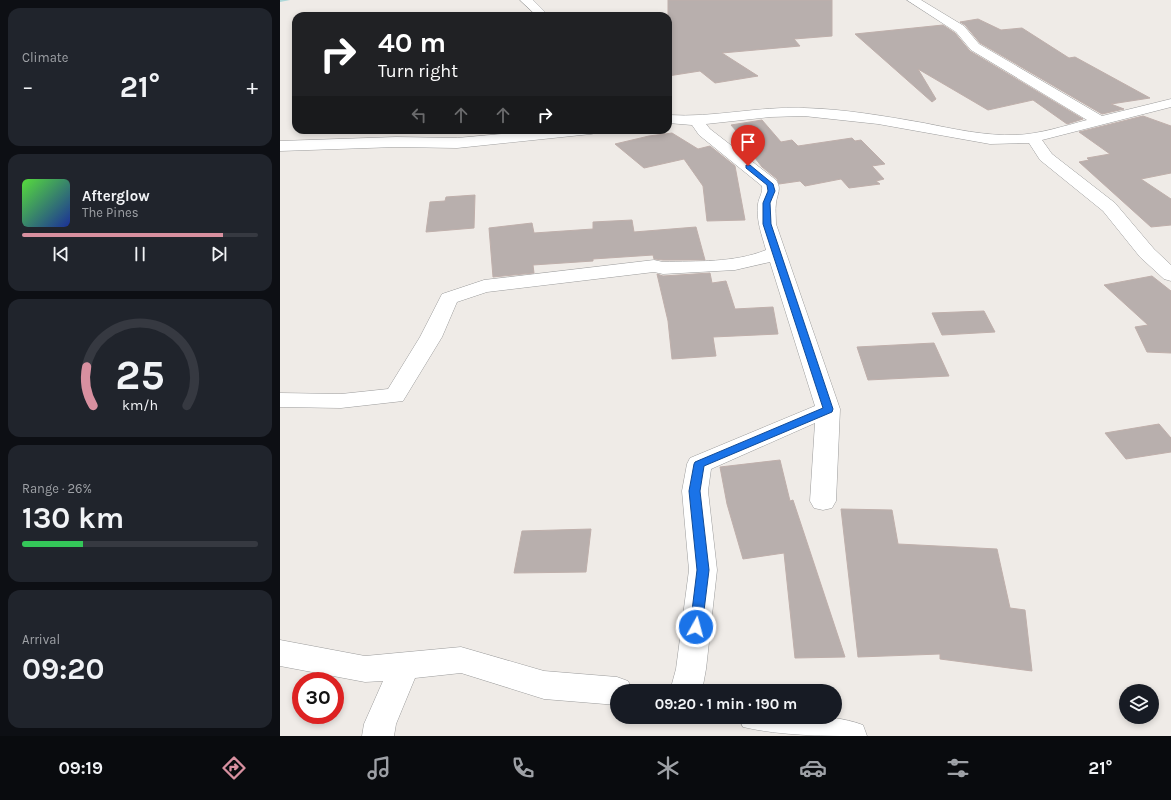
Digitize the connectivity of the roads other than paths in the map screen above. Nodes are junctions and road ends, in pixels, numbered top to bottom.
1 (526, 0) edge
2 (913, 0) edge
3 (539, 12) edge
4 (1171, 103) edge
5 (672, 119) edge
6 (697, 121) junction
7 (1100, 121) junction
8 (550, 134) edge
9 (1033, 138) junction
10 (280, 146) edge
11 (776, 253) junction
12 (1171, 275) edge
13 (280, 400) edge
14 (828, 409) junction
15 (823, 501) dead end
16 (280, 653) edge
17 (405, 665) junction
18 (688, 684) edge
19 (610, 690) edge
20 (790, 724) edge
21 (378, 736) edge
22 (851, 736) edge

1 - 3 street
2 - 7 street
4 - 7 street
5 - 6 street
6 - 9 street
6 - 11 street
7 - 9 street
8 - 10 street
9 - 12 street
11 - 13 street
11 - 14 street
14 - 15 street
14 - 18 street
16 - 17 street
17 - 19 street
17 - 21 street
20 - 22 street

